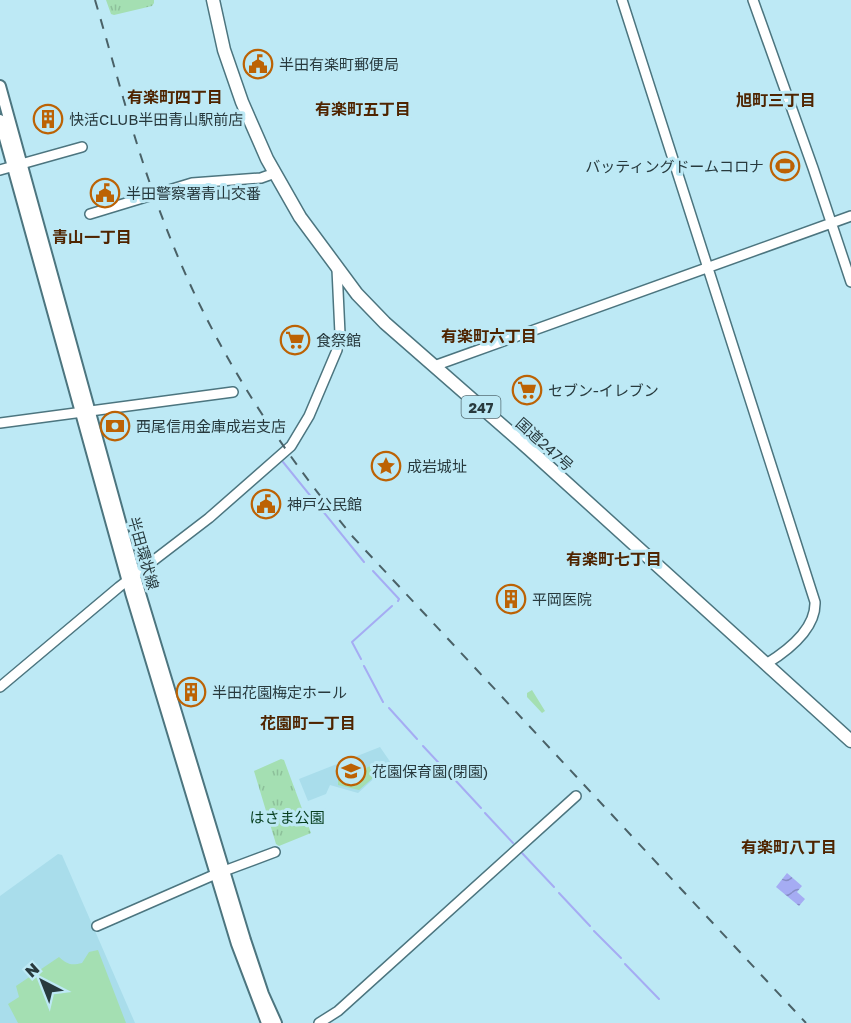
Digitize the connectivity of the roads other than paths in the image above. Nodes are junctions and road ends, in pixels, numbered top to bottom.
1 (213, 0) edge
2 (622, 0) edge
3 (753, 0) edge
4 (0, 86) edge
5 (0, 120) edge
6 (82, 147) dead end
7 (17, 165) junction
8 (0, 170) edge
9 (275, 173) junction
10 (90, 214) dead end
11 (851, 216) edge
12 (831, 223) junction
13 (709, 267) junction
14 (337, 269) junction
15 (851, 282) edge
16 (434, 366) junction
17 (233, 392) dead end
18 (85, 412) junction
19 (0, 423) edge
20 (131, 578) junction
21 (766, 664) junction
22 (0, 687) edge
23 (851, 741) edge
24 (576, 796) dead end
25 (275, 852) dead end
26 (219, 873) junction
27 (97, 926) dead end
28 (267, 1023) edge
29 (276, 1023) edge
30 (319, 1023) edge

1 - 9 highway, 国道247号 / 247
2 - 13 street
3 - 12 street
4 - 7 main road, 半田環状線
5 - 7 main road, 半田環状線
6 - 7 street
7 - 8 street
7 - 18 main road, 半田環状線
9 - 10 street
9 - 14 highway, 国道247号 / 247
11 - 12 street
12 - 13 street
12 - 15 street
13 - 16 street
13 - 21 street
14 - 16 highway, 国道247号 / 247
14 - 20 street
16 - 21 highway, 国道247号 / 247
17 - 18 street
18 - 19 street
18 - 20 main road, 半田環状線
20 - 22 street
20 - 26 main road, 半田環状線
21 - 23 highway, 国道247号 / 247
24 - 30 street
25 - 26 street
26 - 27 street
26 - 28 main road, 半田環状線
26 - 29 main road, 半田環状線

